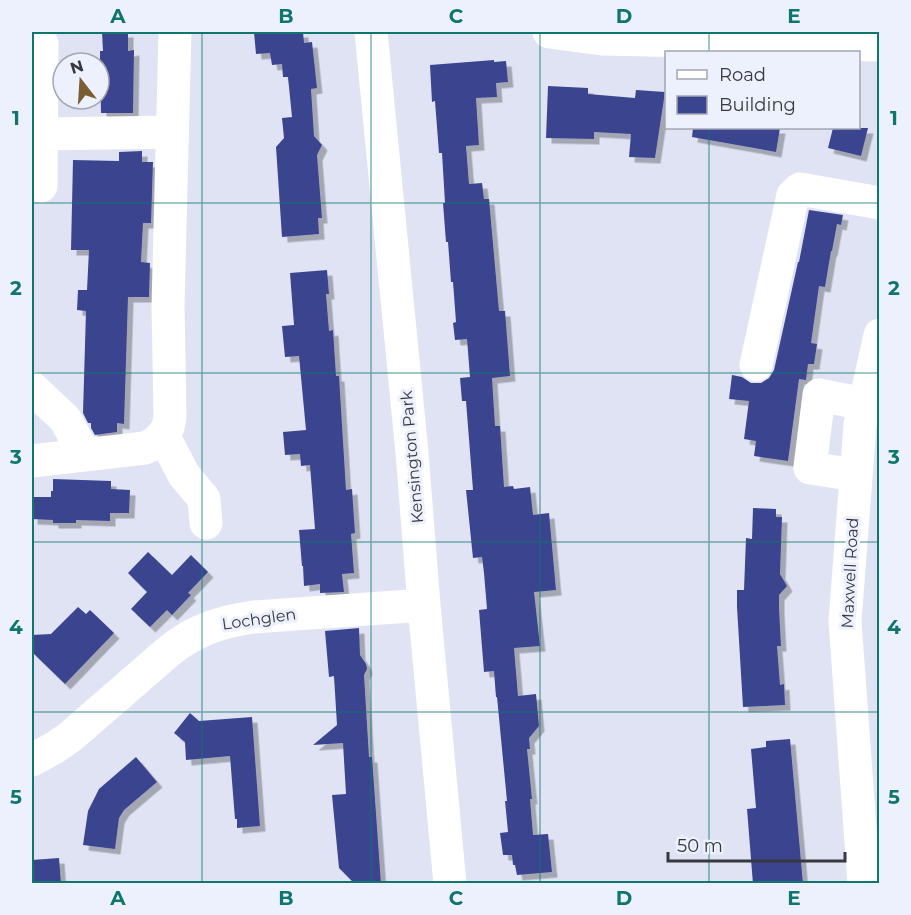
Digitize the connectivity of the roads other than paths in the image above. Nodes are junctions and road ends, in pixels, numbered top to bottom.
1 (175, 32) edge
2 (371, 32) edge
3 (549, 32) edge
4 (602, 35) edge
5 (42, 44) dead end
6 (879, 45) edge
7 (172, 132) junction
8 (42, 135) junction
9 (41, 186) dead end
10 (879, 203) edge
11 (879, 336) edge
12 (756, 365) dead end
13 (32, 388) edge
14 (868, 418) edge
15 (163, 435) junction
16 (85, 455) junction
17 (32, 461) edge
18 (856, 475) junction
19 (206, 524) dead end
20 (424, 605) junction
21 (32, 760) edge
22 (868, 800) edge
23 (450, 884) edge
24 (864, 884) edge

1 - 7 street
2 - 20 street, Kensington Park
3 - 4 street
4 - 6 street
5 - 8 street
7 - 8 street
7 - 15 street
8 - 9 street
10 - 12 street
11 - 14 street, Maxwell Road
13 - 16 street
14 - 18 street, Maxwell Road
14 - 18 street
15 - 16 street
15 - 19 street
16 - 17 street
18 - 22 street, Maxwell Road
20 - 21 street, Lochglen
20 - 23 street, Kensington Park
22 - 24 street, Maxwell Road

